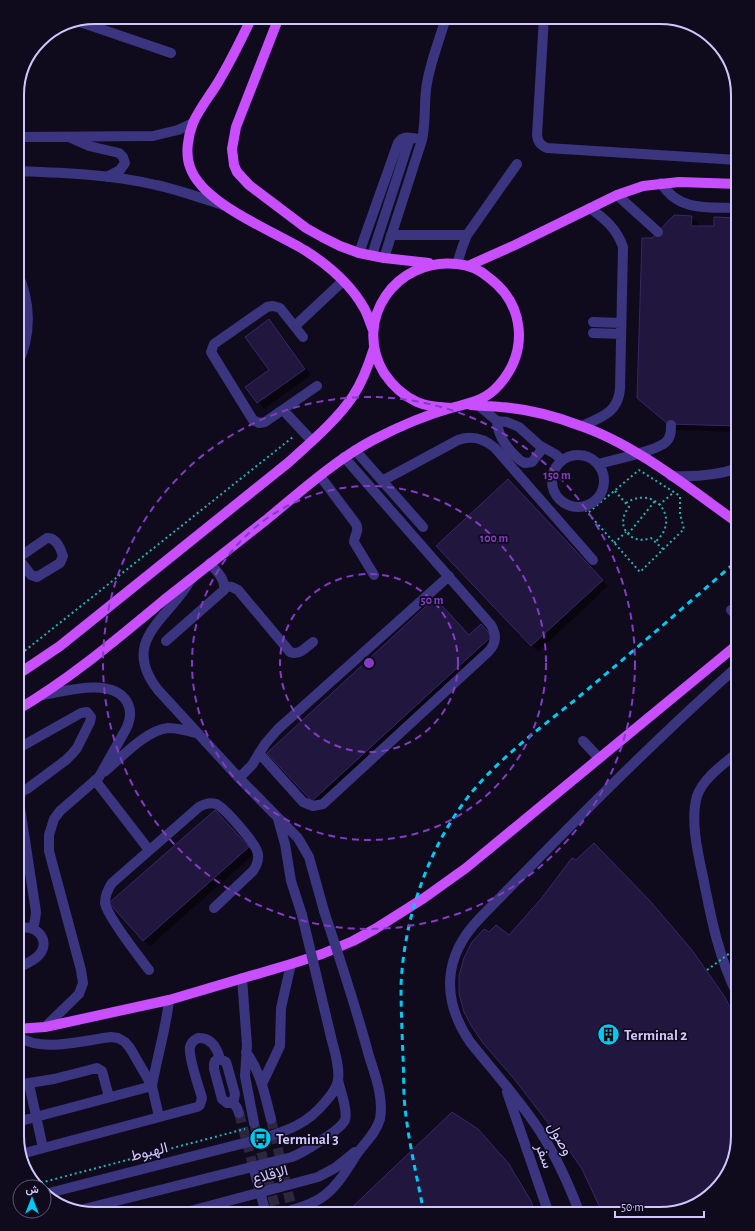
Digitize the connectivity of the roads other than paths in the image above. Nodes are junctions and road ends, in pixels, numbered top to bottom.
1 (89, 24) edge
2 (249, 24) edge
3 (279, 24) edge
4 (444, 24) edge
5 (544, 24) edge
6 (171, 53) dead end
7 (193, 123) junction
8 (24, 136) edge
9 (68, 137) junction
10 (410, 138) junction
11 (422, 140) junction
12 (731, 160) edge
13 (517, 164) dead end
14 (24, 171) edge
15 (107, 177) junction
16 (661, 183) junction
17 (731, 184) edge
18 (617, 195) junction
19 (224, 205) junction
20 (590, 208) junction
21 (731, 208) edge
22 (658, 232) dead end
23 (391, 235) junction
24 (467, 235) junction
25 (359, 253) junction
26 (372, 255) junction
27 (384, 258) junction
28 (437, 263) junction
29 (457, 264) junction
30 (468, 266) junction
31 (343, 281) junction
32 (24, 291) edge
33 (593, 322) dead end
34 (621, 323) junction
35 (294, 326) junction
36 (373, 330) junction
37 (593, 333) dead end
38 (621, 334) junction
39 (302, 337) dead end
40 (24, 346) edge
41 (374, 348) junction
42 (317, 386) dead end
43 (473, 405) junction
44 (451, 408) junction
45 (283, 410) junction
46 (497, 421) junction
47 (671, 424) dead end
48 (582, 426) junction
49 (312, 441) junction
50 (543, 448) junction
51 (355, 450) junction
52 (637, 454) junction
53 (344, 457) junction
54 (562, 460) junction
55 (598, 464) junction
56 (731, 470) edge
57 (320, 476) junction
58 (671, 476) junction
59 (382, 481) junction
60 (731, 518) edge
61 (423, 527) dead end
62 (593, 560) dead end
63 (210, 563) junction
64 (374, 575) dead end
65 (449, 576) junction
66 (191, 579) junction
67 (225, 586) junction
68 (166, 642) dead end
69 (313, 642) dead end
70 (731, 650) edge
71 (24, 670) edge
72 (731, 672) edge
73 (43, 695) junction
74 (24, 706) edge
75 (199, 734) junction
76 (583, 741) dead end
77 (24, 745) edge
78 (259, 753) junction
79 (599, 758) junction
80 (731, 758) edge
81 (97, 778) junction
82 (239, 778) junction
83 (24, 788) edge
84 (278, 818) junction
85 (24, 834) edge
86 (149, 850) junction
87 (214, 908) dead end
88 (24, 927) edge
89 (33, 928) junction
90 (24, 964) edge
91 (291, 964) junction
92 (149, 970) dead end
93 (242, 978) junction
94 (731, 979) edge
95 (169, 1000) junction
96 (45, 1027) junction
97 (24, 1028) edge
98 (24, 1039) edge
99 (246, 1052) junction
100 (338, 1080) junction
101 (24, 1084) edge
102 (29, 1084) junction
103 (262, 1084) junction
104 (504, 1084) junction
105 (152, 1086) junction
106 (109, 1097) junction
107 (239, 1113) tunnel mouth
108 (36, 1117) junction
109 (159, 1117) junction
110 (271, 1119) tunnel mouth
111 (24, 1120) edge
112 (251, 1126) tunnel mouth
113 (43, 1148) junction
114 (360, 1148) junction
115 (26, 1153) edge
116 (253, 1166) junction
117 (52, 1192) edge
118 (92, 1207) edge
119 (205, 1207) edge
120 (264, 1207) edge
121 (300, 1207) edge
122 (547, 1207) edge
123 (577, 1207) edge

1 - 6 street
2 - 7 main road
3 - 25 main road
4 - 11 street
5 - 12 street
7 - 9 street
7 - 19 main road
8 - 9 street
9 - 15 street
10 - 11 street
10 - 25 street
10 - 26 street
11 - 23 street
13 - 24 street
14 - 15 street
15 - 19 street
16 - 17 main road
16 - 18 main road
16 - 21 street
18 - 20 main road
18 - 22 street
19 - 31 main road
20 - 30 main road
20 - 34 street
23 - 24 street
23 - 27 street
24 - 29 street
25 - 26 main road
26 - 27 main road
27 - 28 main road
28 - 29 main road
28 - 36 main road
29 - 30 main road
30 - 43 main road
31 - 35 street
31 - 36 main road
32 - 40 street
33 - 34 street
34 - 38 street
35 - 39 street
35 - 45 street
36 - 41 main road
37 - 38 street
38 - 48 street
41 - 44 main road
41 - 49 main road
42 - 45 street
43 - 44 main road
43 - 46 street
43 - 48 main road
44 - 51 main road
45 - 49 street
46 - 50 street
46 - 50 street
47 - 52 street
48 - 52 main road
49 - 71 main road
50 - 54 street
51 - 53 main road
51 - 59 street
52 - 55 street
52 - 58 main road
53 - 57 main road
53 - 65 street
54 - 55 street
54 - 55 street
56 - 58 street
57 - 63 main road
57 - 64 street
58 - 60 main road
59 - 61 street
59 - 62 street
63 - 66 main road
63 - 67 street
65 - 78 street
65 - 78 street
66 - 73 main road
66 - 75 street
67 - 68 street
67 - 69 street
70 - 79 main road
72 - 104 street, وصول
73 - 74 main road
73 - 81 street
75 - 81 street
75 - 82 street
76 - 79 street
77 - 83 street
78 - 82 street
79 - 91 main road
80 - 94 street
81 - 86 street
81 - 96 street
82 - 84 street
84 - 100 street, bridge
84 - 114 street, bridge
85 - 89 street
86 - 87 street
86 - 92 street
88 - 89 street
89 - 90 street
91 - 93 main road
91 - 103 street
93 - 95 main road
93 - 99 street
95 - 96 main road
95 - 105 street
96 - 97 main road
98 - 105 street
99 - 103 street
99 - 112 street
100 - 116 street
100 - 117 street, الهبوط
101 - 102 street
102 - 106 street
102 - 108 street
103 - 110 street
104 - 122 street, سفر
104 - 123 street, وصول
105 - 106 street
105 - 109 street
106 - 108 street
107 - 109 street
108 - 111 street
108 - 113 street
109 - 113 street
113 - 115 street
114 - 119 street, الإقلاع, bridge
114 - 121 street, bridge
116 - 118 street
116 - 120 street

